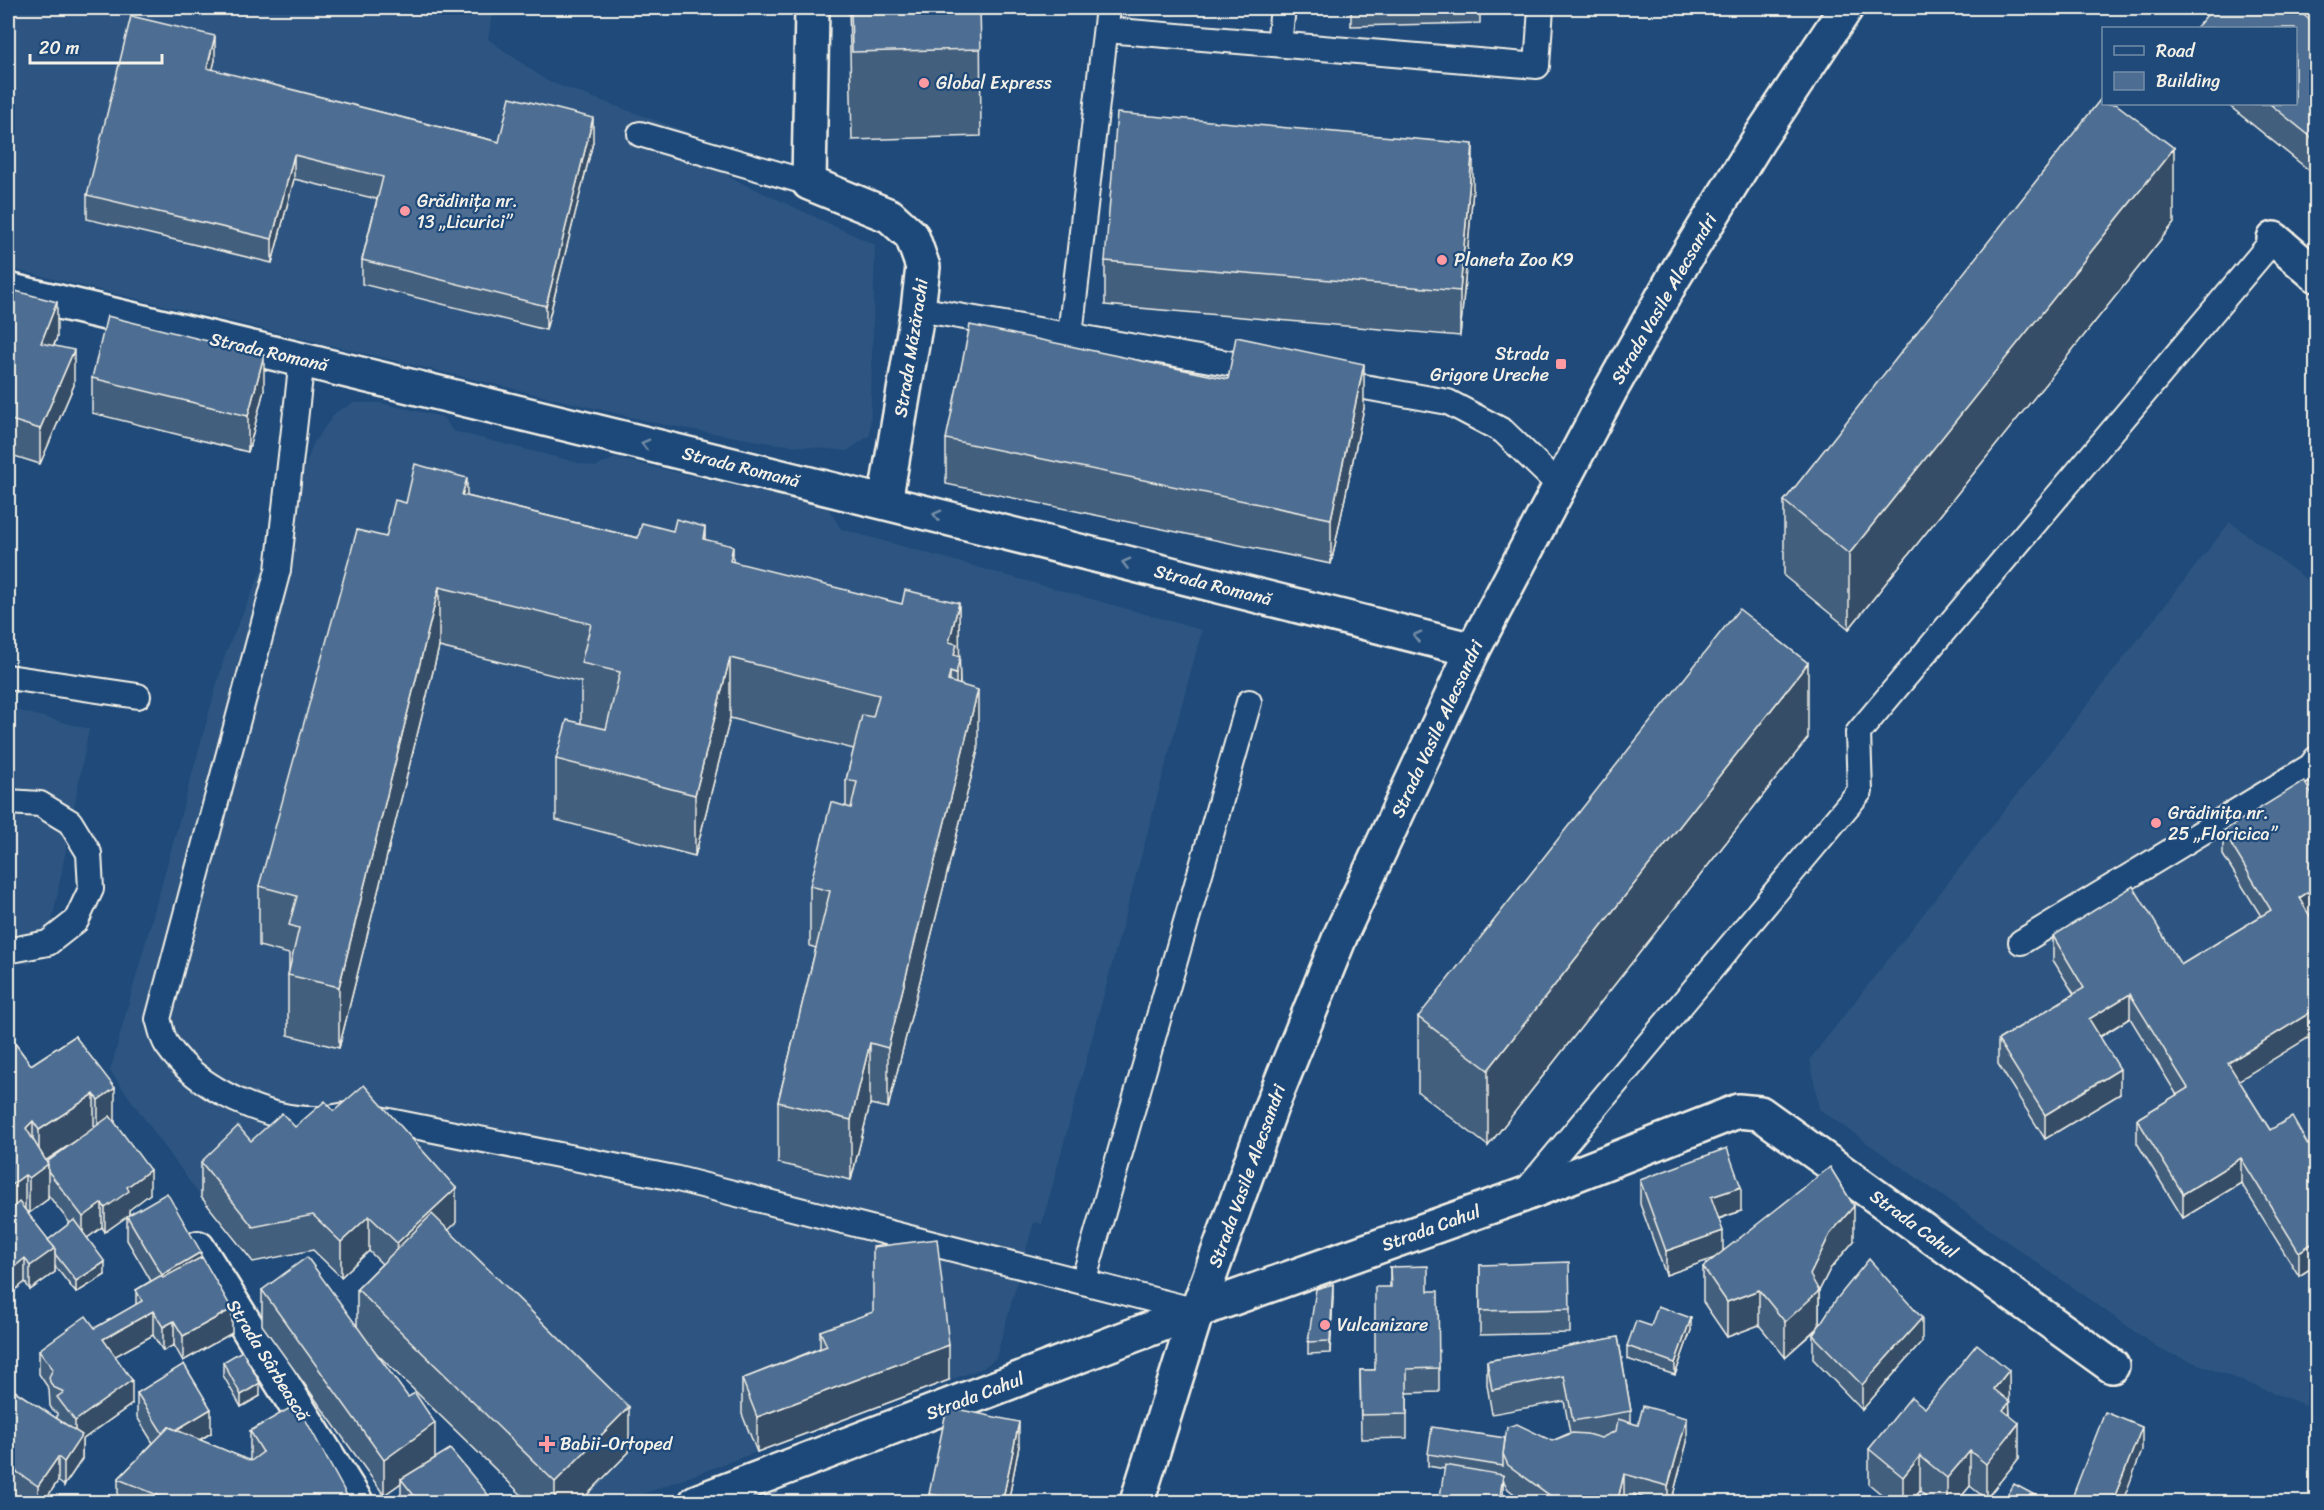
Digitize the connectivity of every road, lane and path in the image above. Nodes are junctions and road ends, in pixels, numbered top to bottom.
1 (812, 8) edge
2 (1283, 8) edge
3 (1541, 8) edge
4 (1846, 8) edge
5 (1107, 19) edge
6 (1279, 44) junction
7 (640, 134) dead end
8 (808, 183) junction
9 (2274, 239) joint
10 (2316, 275) edge
11 (8, 290) edge
12 (918, 309) junction
13 (1070, 335) junction
14 (302, 359) junction
15 (1560, 486) junction
16 (885, 502) junction
17 (1473, 650) junction
18 (8, 677) edge
19 (138, 696) dead end
20 (1250, 702) dead end
21 (2316, 759) edge
22 (8, 802) edge
23 (2021, 942) dead end
24 (8, 948) edge
25 (1523, 1195) junction
26 (198, 1248) edge
27 (1083, 1282) junction
28 (1197, 1311) junction
29 (2112, 1366) dead end
30 (356, 1503) edge
31 (696, 1503) edge
32 (1137, 1503) edge

1 - 8 street
2 - 6 lane
3 - 6 lane
4 - 15 street, Strada Vasile Alecsandri
5 - 6 lane
5 - 13 lane
7 - 8 lane
8 - 12 street, Strada Măzărachi
9 - 10 street
9 - 25 lane
11 - 14 street, Strada Romană
12 - 13 lane
12 - 16 street, Strada Măzărachi
13 - 15 lane
16 -> 14 street, Strada Romană
14 - 27 lane
15 - 17 street, Strada Vasile Alecsandri
17 -> 16 street, Strada Romană
17 - 28 street, Strada Vasile Alecsandri
18 - 19 lane
20 - 27 lane
21 - 23 lane
22 - 24 lane
25 - 28 street, Strada Cahul
25 - 29 street, Strada Cahul
26 - 30 street, Strada Sârbească
27 - 28 lane
28 - 31 street, Strada Cahul
28 - 32 street, Strada Vasile Alecsandri

